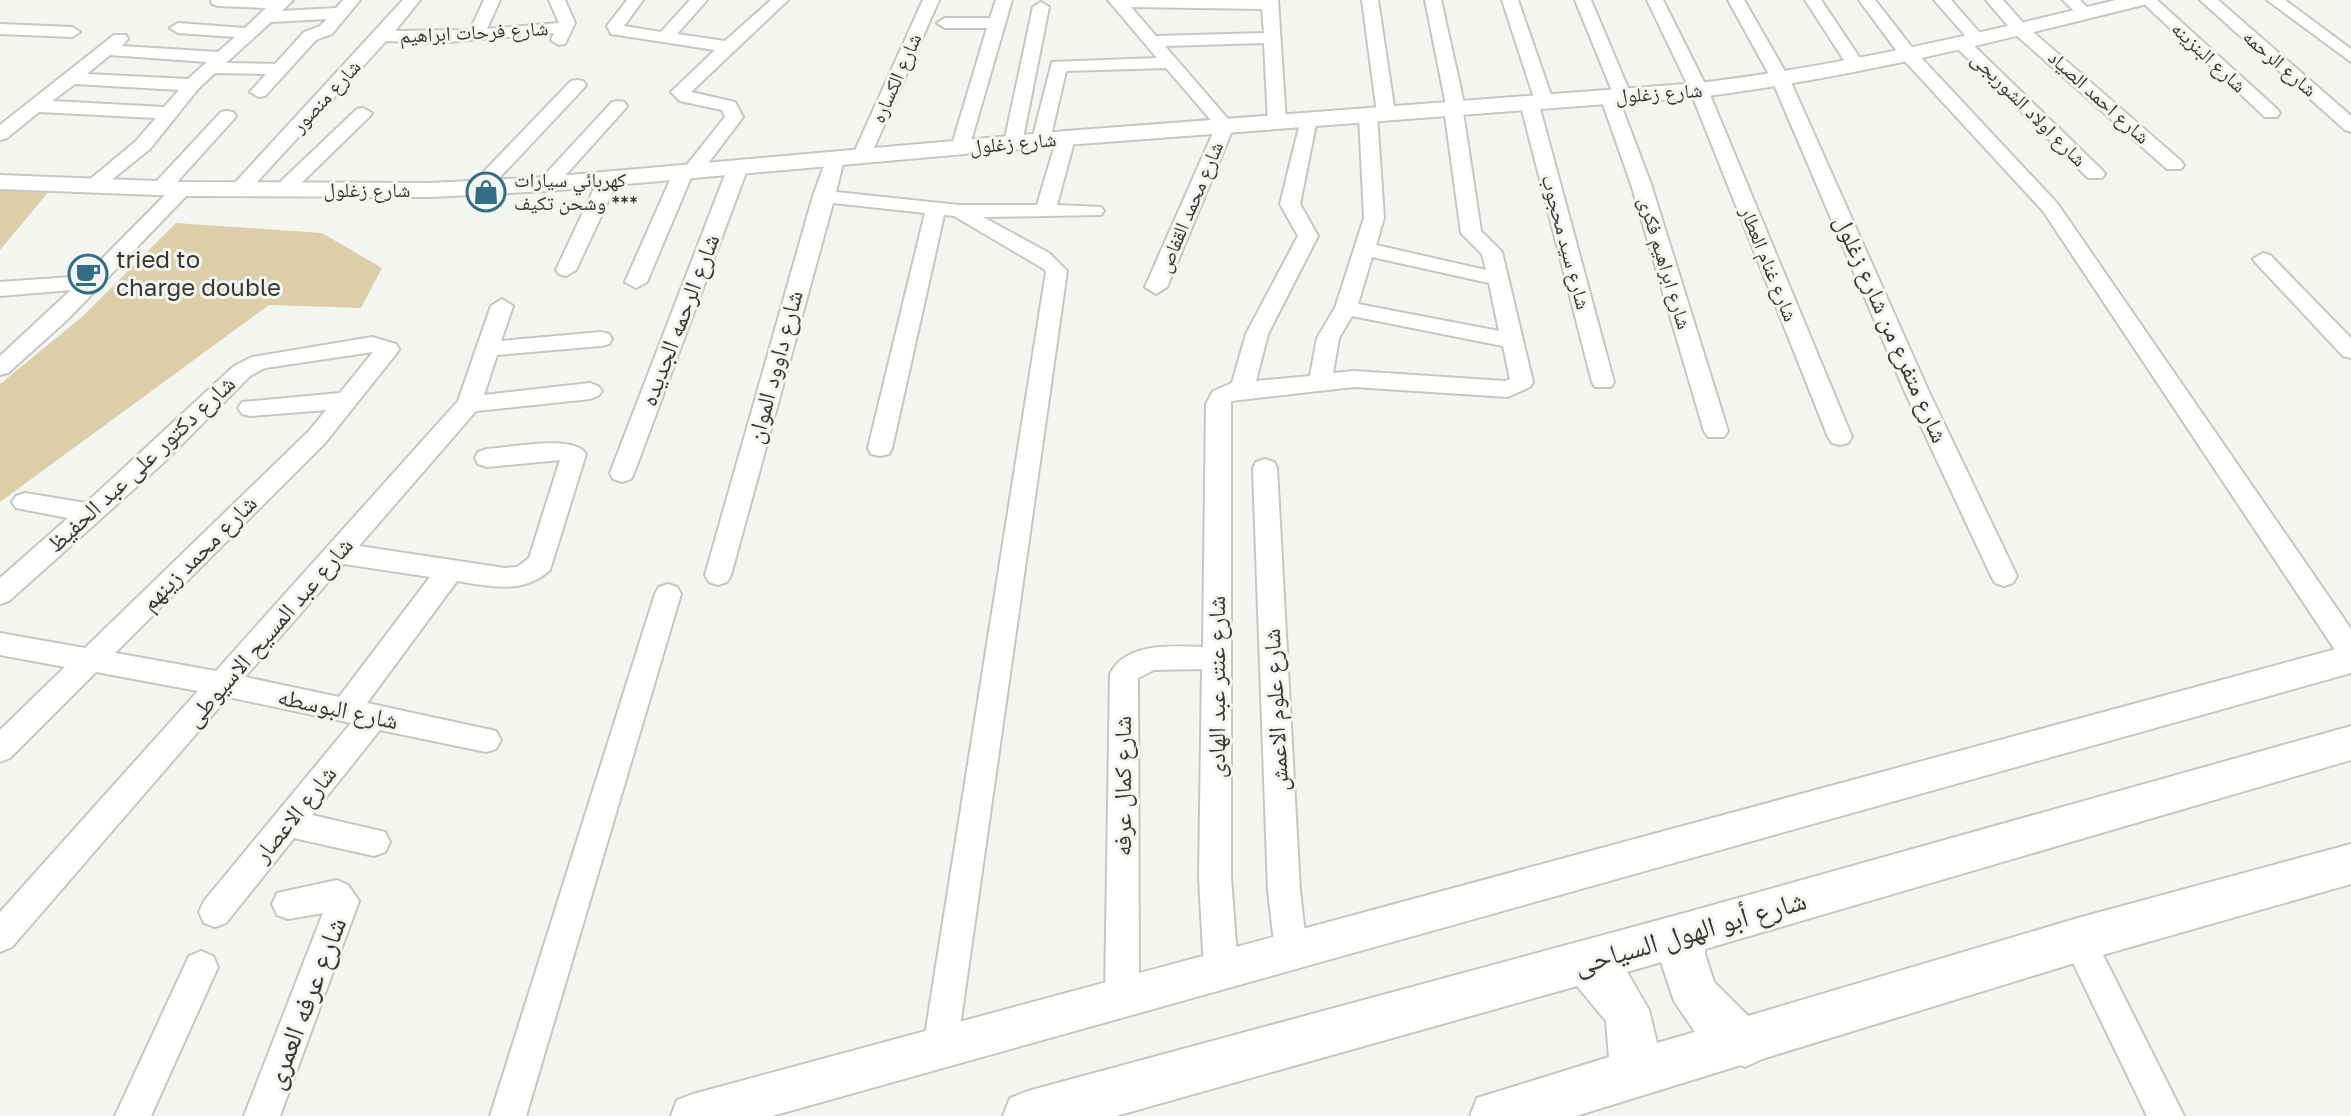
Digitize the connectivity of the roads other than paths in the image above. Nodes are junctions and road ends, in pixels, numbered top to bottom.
1 (412, 0) edge
2 (557, 0) edge
3 (635, 0) edge
4 (699, 0) edge
5 (780, 0) edge
6 (931, 0) edge
7 (1004, 0) edge
8 (1370, 0) edge
9 (1433, 0) edge
10 (1510, 0) edge
11 (1583, 0) edge
12 (1655, 0) edge
13 (1736, 0) edge
14 (1813, 0) edge
15 (1867, 0) edge
16 (1942, 0) edge
17 (1994, 0) edge
18 (2140, 0) edge
19 (2148, 0) edge
20 (2208, 0) edge
21 (2275, 0) edge
22 (218, 1) edge
23 (1116, 1) edge
24 (1270, 2) edge
25 (496, 5) edge
26 (278, 7) edge
27 (346, 7) edge
28 (1041, 7) dead end
29 (2079, 7) edge
30 (945, 23) dead end
31 (997, 23) junction
32 (566, 27) junction
33 (178, 28) dead end
34 (0, 29) edge
35 (2022, 30) junction
36 (72, 32) dead end
37 (250, 33) junction
38 (476, 35) junction
39 (382, 36) junction
40 (664, 38) junction
41 (1272, 38) junction
42 (1151, 41) junction
43 (1970, 42) junction
44 (555, 45) dead end
45 (728, 47) junction
46 (1908, 54) junction
47 (2351, 57) edge
48 (217, 63) junction
49 (1170, 63) junction
50 (1855, 64) junction
51 (280, 69) junction
52 (70, 78) junction
53 (1781, 80) junction
54 (192, 85) junction
55 (577, 85) dead end
56 (1699, 90) junction
57 (259, 92) dead end
58 (1616, 96) junction
59 (1536, 102) junction
60 (35, 106) junction
61 (618, 106) dead end
62 (1454, 108) junction
63 (169, 113) junction
64 (363, 113) dead end
65 (2271, 113) dead end
66 (1377, 114) junction
67 (227, 116) dead end
68 (1308, 119) junction
69 (1277, 122) junction
70 (1225, 126) junction
71 (2351, 126) edge
72 (0, 134) edge
73 (1066, 138) junction
74 (1041, 140) junction
75 (1013, 143) junction
76 (960, 148) junction
77 (861, 157) junction
78 (835, 159) junction
79 (2174, 165) dead end
80 (738, 167) junction
81 (689, 171) junction
82 (2095, 174) dead end
83 (609, 178) junction
84 (0, 182) edge
85 (547, 184) junction
86 (92, 186) junction
87 (479, 188) junction
88 (171, 189) junction
89 (239, 190) junction
90 (283, 190) junction
91 (823, 196) junction
92 (947, 210) junction
93 (1094, 211) dead end
94 (1045, 212) junction
95 (1365, 249) junction
96 (2263, 259) dead end
97 (566, 270) dead end
98 (1498, 279) junction
99 (91, 282) junction
100 (636, 282) dead end
101 (1156, 287) dead end
102 (0, 289) edge
103 (502, 306) dead end
104 (1346, 308) junction
105 (601, 339) dead end
106 (1513, 341) junction
107 (0, 345) edge
108 (24, 347) junction
109 (388, 349) joint
110 (487, 349) junction
111 (2351, 351) edge
112 (0, 368) edge
113 (1321, 382) junction
114 (1603, 382) dead end
115 (590, 391) dead end
116 (1230, 397) junction
117 (348, 400) junction
118 (469, 404) junction
119 (250, 408) dead end
120 (1716, 431) dead end
121 (1840, 437) dead end
122 (880, 448) dead end
123 (487, 458) dead end
124 (1265, 468) dead end
125 (622, 473) dead end
126 (25, 502) dead end
127 (91, 513) junction
128 (338, 553) junction
129 (450, 570) junction
130 (718, 575) dead end
131 (2004, 576) dead end
132 (0, 594) edge
133 (668, 594) dead end
134 (0, 644) edge
135 (2351, 651) edge
136 (1218, 658) junction
137 (2351, 659) edge
138 (90, 660) junction
139 (223, 684) junction
140 (359, 713) junction
141 (486, 740) dead end
142 (2351, 743) edge
143 (0, 749) edge
144 (287, 823) junction
145 (374, 842) dead end
146 (2351, 864) edge
147 (288, 904) dead end
148 (215, 912) dead end
149 (1681, 935) junction
150 (0, 936) edge
151 (2078, 940) junction
152 (1291, 951) junction
153 (1583, 962) junction
154 (201, 967) dead end
155 (1221, 970) junction
156 (1122, 997) junction
157 (1745, 1043) junction
158 (940, 1048) junction
159 (1632, 1073) junction
160 (133, 1116) edge
161 (262, 1116) edge
162 (508, 1116) edge
163 (693, 1116) edge
164 (1028, 1116) edge
165 (1495, 1116) edge
166 (2166, 1116) edge

1 - 39 street, شارع منصور
2 - 32 street
3 - 40 street
4 - 40 street
5 - 45 street
6 - 77 street, شارع الكساره
7 - 31 street
8 - 66 street
9 - 62 street
10 - 59 street, شارع سيد محجوب
11 - 58 street, شارع ابراهيم فكرى
12 - 56 street, شارع غنام العطار
13 - 53 street, شارع متفرع من شارع زغلول
14 - 50 street
15 - 46 street
16 - 43 street, شارع اولاد الشوربجى
17 - 35 street
18 - 29 street, شارع زغلول
19 - 65 street, شارع البنزينه
20 - 71 street, شارع الرحمه
21 - 47 street
22 - 26 street
23 - 24 street
23 - 42 street
24 - 41 street
25 - 38 street
26 - 27 street
26 - 37 street
27 - 51 street
28 - 75 street
29 - 35 street, شارع زغلول
30 - 31 street
31 - 76 street
32 - 38 street, شارع فرحات ابراهيم
32 - 44 street
33 - 37 street
34 - 36 street
35 - 43 street, شارع زغلول
35 - 79 street, شارع احمد الصياد
37 - 48 street
38 - 39 street, شارع فرحات ابراهيم
39 - 89 street, شارع منصور
40 - 45 street
41 - 42 street
41 - 69 street
42 - 49 street
43 - 46 street, شارع زغلول
43 - 82 street, شارع اولاد الشوربجى
45 - 81 street
46 - 50 street, شارع زغلول
46 - 135 street
48 - 51 street
48 - 52 street
48 - 54 street
49 - 70 street
49 - 74 street
50 - 53 street, شارع زغلول
51 - 57 street
52 - 54 street
52 - 60 street
53 - 56 street, شارع زغلول
53 - 131 street, شارع متفرع من شارع زغلول
54 - 63 street
55 - 87 street
56 - 58 street, شارع زغلول
56 - 121 street, شارع غنام العطار
58 - 59 street, شارع زغلول
58 - 120 street, شارع ابراهيم فكرى
59 - 62 street, شارع زغلول
59 - 114 street, شارع سيد محجوب
60 - 63 street
60 - 72 street
61 - 85 street
62 - 66 street, شارع زغلول
62 - 98 street
63 - 86 street
64 - 90 street
66 - 68 street, شارع زغلول
66 - 95 street
67 - 88 street
68 - 69 street, شارع زغلول
68 - 116 street, شارع عنتر عبد الهادى
69 - 70 street, شارع زغلول
70 - 73 street, شارع زغلول
70 - 101 street, شارع محمد القفاص
73 - 74 street, شارع زغلول
73 - 94 street
74 - 75 street, شارع زغلول
75 - 76 street, شارع زغلول
76 - 77 street, شارع زغلول
77 - 78 street, شارع زغلول
78 - 80 street, شارع زغلول
78 - 91 street, شارع داوود الموان
80 - 81 street, شارع زغلول
80 - 125 street, شارع الرحمه الجديده
81 - 83 street, شارع زغلول
81 - 100 street
83 - 85 street, شارع زغلول
83 - 97 street
84 - 86 street, شارع زغلول
85 - 87 street, شارع زغلول
86 - 88 street, شارع زغلول
87 - 90 street, شارع زغلول
88 - 89 street, شارع زغلول
88 - 99 street
89 - 90 street, شارع زغلول
91 - 92 street
91 - 130 street, شارع داوود الموان
92 - 94 street
92 - 122 street
92 - 158 street
93 - 94 street
95 - 98 street
95 - 104 street
96 - 111 street
98 - 106 street
99 - 102 street
99 - 108 street
103 - 110 street, شارع عبد المسيح الاسيوطى
104 - 106 street
104 - 113 street
105 - 110 street
106 - 113 street
107 - 108 street
108 - 112 street
109 - 117 street, شارع محمد زينهم
109 - 127 street, شارع دكتور على عبد الحفيظ
110 - 118 street, شارع عبد المسيح الاسيوطى
113 - 116 street
115 - 118 street
116 - 136 street, شارع عنتر عبد الهادى
117 - 119 street
117 - 138 street, شارع محمد زينهم
118 - 128 street, شارع عبد المسيح الاسيوطى
123 - 129 street
124 - 152 street, شارع علوم الاعمش
126 - 127 street
127 - 132 street, شارع دكتور على عبد الحفيظ
128 - 129 street
128 - 139 street, شارع عبد المسيح الاسيوطى
129 - 140 street, شارع الاعصار
133 - 162 street
134 - 138 street, شارع البوسطه
136 - 155 street, شارع عنتر عبد الهادى
136 - 156 street, شارع كمال عرفه
137 - 152 street
138 - 139 street, شارع البوسطه
138 - 143 street, شارع محمد زينهم
139 - 140 street, شارع البوسطه
139 - 150 street, شارع عبد المسيح الاسيوطى
140 - 141 street, شارع البوسطه
140 - 144 street, شارع الاعصار
142 - 149 main road, شارع أبو الهول السياحى
144 - 145 street
144 - 148 street, شارع الاعصار
146 - 151 main road
147 - 161 street, شارع عرفه العمرى
149 - 153 main road, شارع أبو الهول السياحى
149 - 157 main road
151 - 157 main road
151 - 166 street
152 - 155 street
153 - 159 main road
153 - 164 main road, شارع أبو الهول السياحى
154 - 160 street
155 - 156 street
156 - 158 street
157 - 159 main road
158 - 163 street
159 - 165 main road

